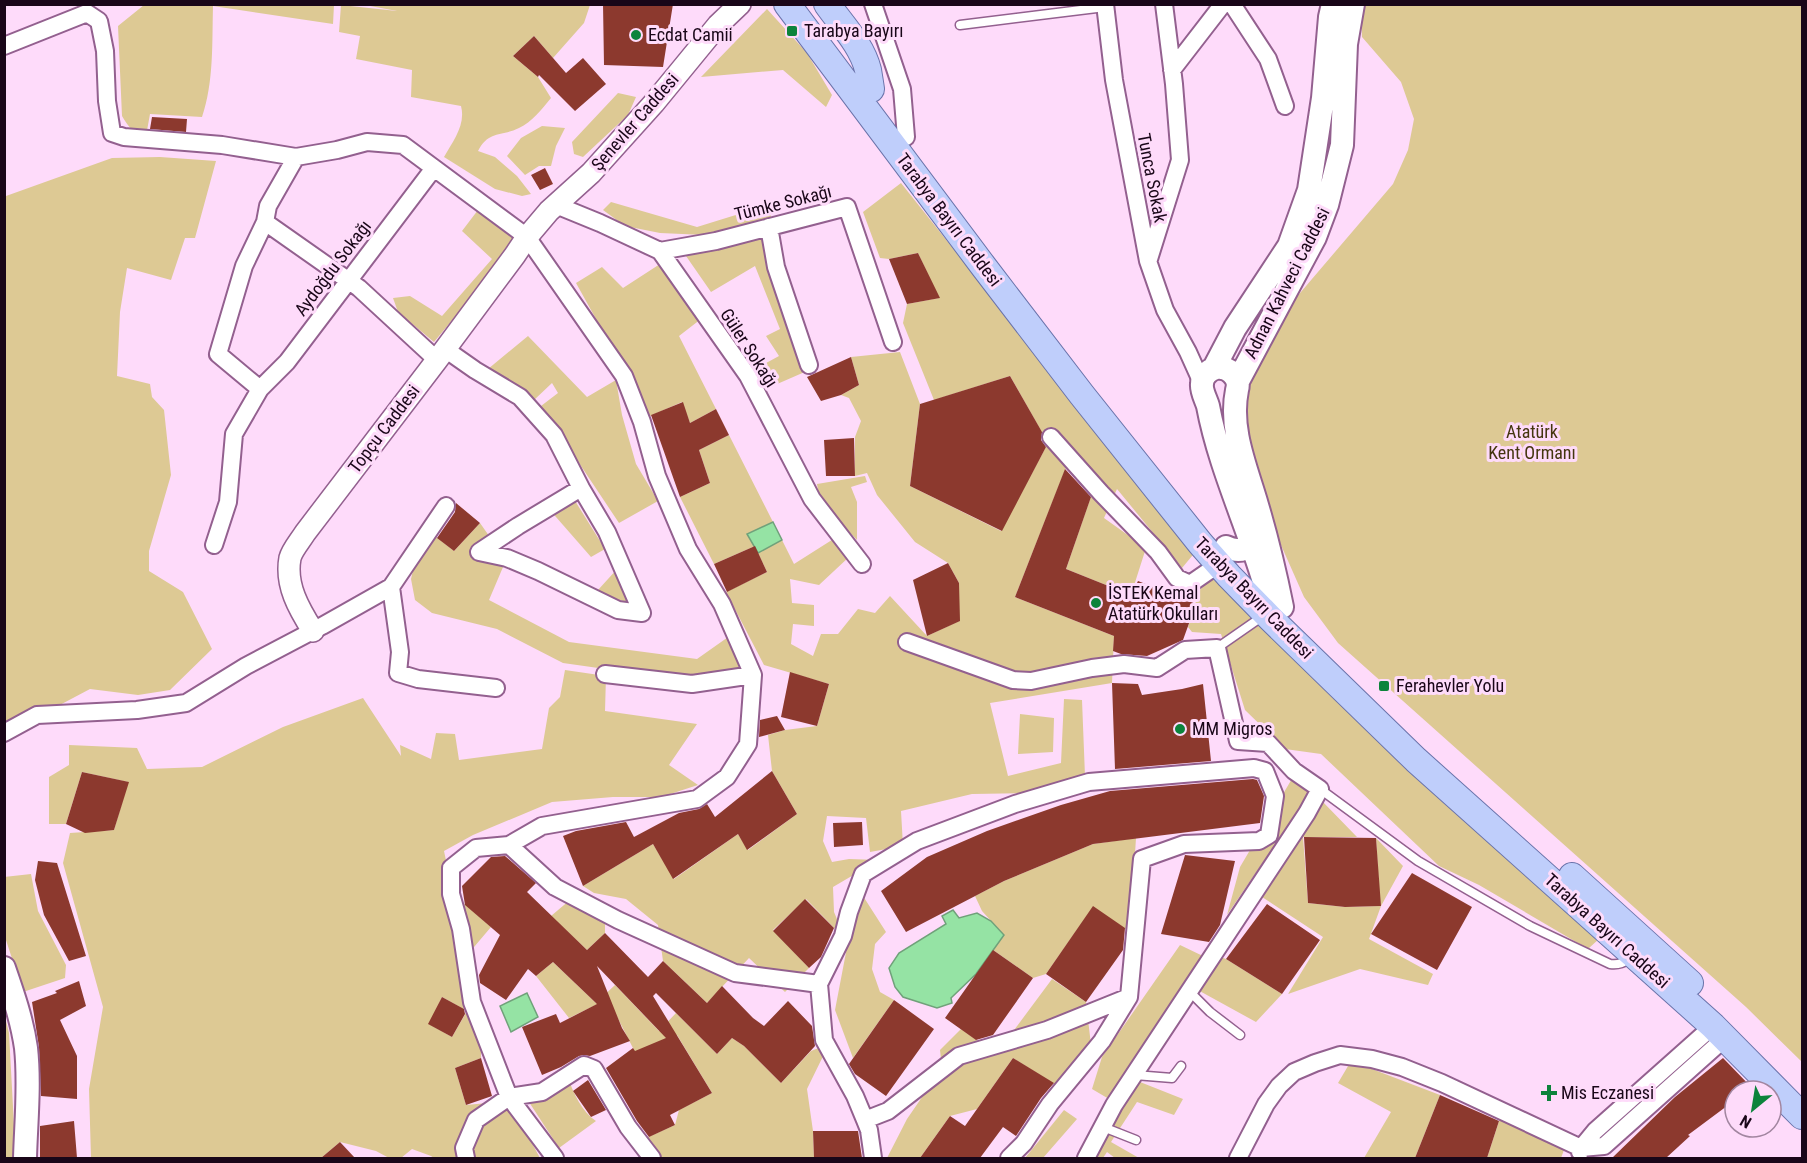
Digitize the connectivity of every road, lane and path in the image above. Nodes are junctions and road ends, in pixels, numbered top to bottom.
1 (740, 4) edge
2 (788, 4) edge
3 (808, 4) edge
4 (826, 4) edge
5 (873, 4) edge
6 (1164, 4) edge
7 (1223, 4) edge
8 (1232, 4) edge
9 (1333, 4) edge
10 (1353, 4) edge
11 (1105, 6) edge
12 (960, 25) dead end
13 (4, 46) edge
14 (1172, 70) junction
15 (871, 89) junction
16 (1285, 106) dead end
17 (906, 137) junction
18 (296, 157) junction
19 (434, 168) junction
20 (556, 205) junction
21 (265, 222) junction
22 (769, 227) junction
23 (527, 237) junction
24 (660, 251) junction
25 (1148, 261) junction
26 (349, 281) junction
27 (893, 342) dead end
28 (441, 354) junction
29 (809, 365) dead end
30 (1208, 380) junction
31 (1237, 388) junction
32 (260, 389) junction
33 (1051, 436) dead end
34 (581, 488) junction
35 (446, 506) dead end
36 (1249, 534) junction
37 (214, 545) dead end
38 (1222, 556) junction
39 (862, 564) dead end
40 (391, 586) junction
41 (1271, 608) junction
42 (313, 631) junction
43 (907, 642) dead end
44 (1215, 652) junction
45 (605, 674) dead end
46 (753, 675) junction
47 (496, 688) dead end
48 (4, 733) edge
49 (1286, 764) junction
50 (1320, 789) junction
51 (1275, 795) junction
52 (509, 846) junction
53 (1635, 944) junction
54 (4, 968) edge
55 (819, 984) junction
56 (1189, 990) junction
57 (1129, 997) junction
58 (1719, 1032) junction
59 (1240, 1035) dead end
60 (1180, 1066) dead end
61 (1134, 1075) junction
62 (1803, 1090) edge
63 (509, 1097) junction
64 (1803, 1116) edge
65 (865, 1120) junction
66 (1103, 1127) junction
67 (1136, 1140) dead end
68 (1580, 1153) edge
69 (25, 1158) edge
70 (466, 1158) edge
71 (555, 1158) edge
72 (651, 1158) edge
73 (873, 1158) edge
74 (1009, 1158) edge
75 (1086, 1158) edge
76 (1238, 1158) edge

1 - 20 street, Şenevler Caddesi
2 - 38 main road, Tarabya Bayırı Caddesi
3 - 15 main road, Tarabya Bayırı Caddesi
4 - 15 main road
5 - 17 street
6 - 14 street
7 - 14 street
8 - 16 street
9 - 30 main road, Adnan Kahveci Caddesi
10 - 31 main road, Adnan Kahveci Caddesi
11 - 12 lane
11 - 25 street, Tunca Sokak
13 - 18 street
14 - 25 street
15 - 17 main road, Tarabya Bayırı Caddesi
17 - 38 main road, Tarabya Bayırı Caddesi
18 - 19 street
18 - 21 street
19 - 23 street
19 - 26 street, Aydoğdu Sokağı
20 - 23 street, Şenevler Caddesi
20 - 24 street, Güler Sokağı
21 - 26 street
21 - 32 street
22 - 24 street, Tümke Sokağı
22 - 27 street, Tümke Sokağı
22 - 29 street
23 - 28 street, Topçu Caddesi
23 - 46 street
24 - 39 street, Güler Sokağı
25 - 30 street, Tunca Sokak
26 - 28 street
26 - 32 street, Aydoğdu Sokağı
28 - 34 street
28 - 42 street, Topçu Caddesi
30 - 31 main road
30 - 31 main road
30 - 36 main road
31 - 41 main road
32 - 37 street, Aydoğdu Sokağı
33 - 38 street
34 - 34 street
35 - 40 street
36 - 38 main road
36 - 41 main road
38 - 41 main road, Tarabya Bayırı Caddesi
40 - 42 street
40 - 47 street
41 - 44 lane
41 - 53 main road, Tarabya Bayırı Caddesi
42 - 48 street
43 - 44 street
44 - 49 street
45 - 46 street
46 - 52 street
49 - 50 street
49 - 51 street
50 - 53 lane
50 - 56 street
51 - 55 street
51 - 57 street
52 - 55 street
52 - 63 street
53 - 58 main road, Tarabya Bayırı Caddesi
53 - 62 main road, Tarabya Bayırı Caddesi
54 - 69 main road
55 - 65 street
56 - 59 lane
56 - 61 street
57 - 65 street
57 - 74 street
58 - 64 main road, Tarabya Bayırı Caddesi
58 - 68 street
60 - 61 lane
61 - 66 street
63 - 70 street
63 - 71 street
63 - 72 street
65 - 73 street
66 - 67 lane
66 - 75 street
68 - 76 street

